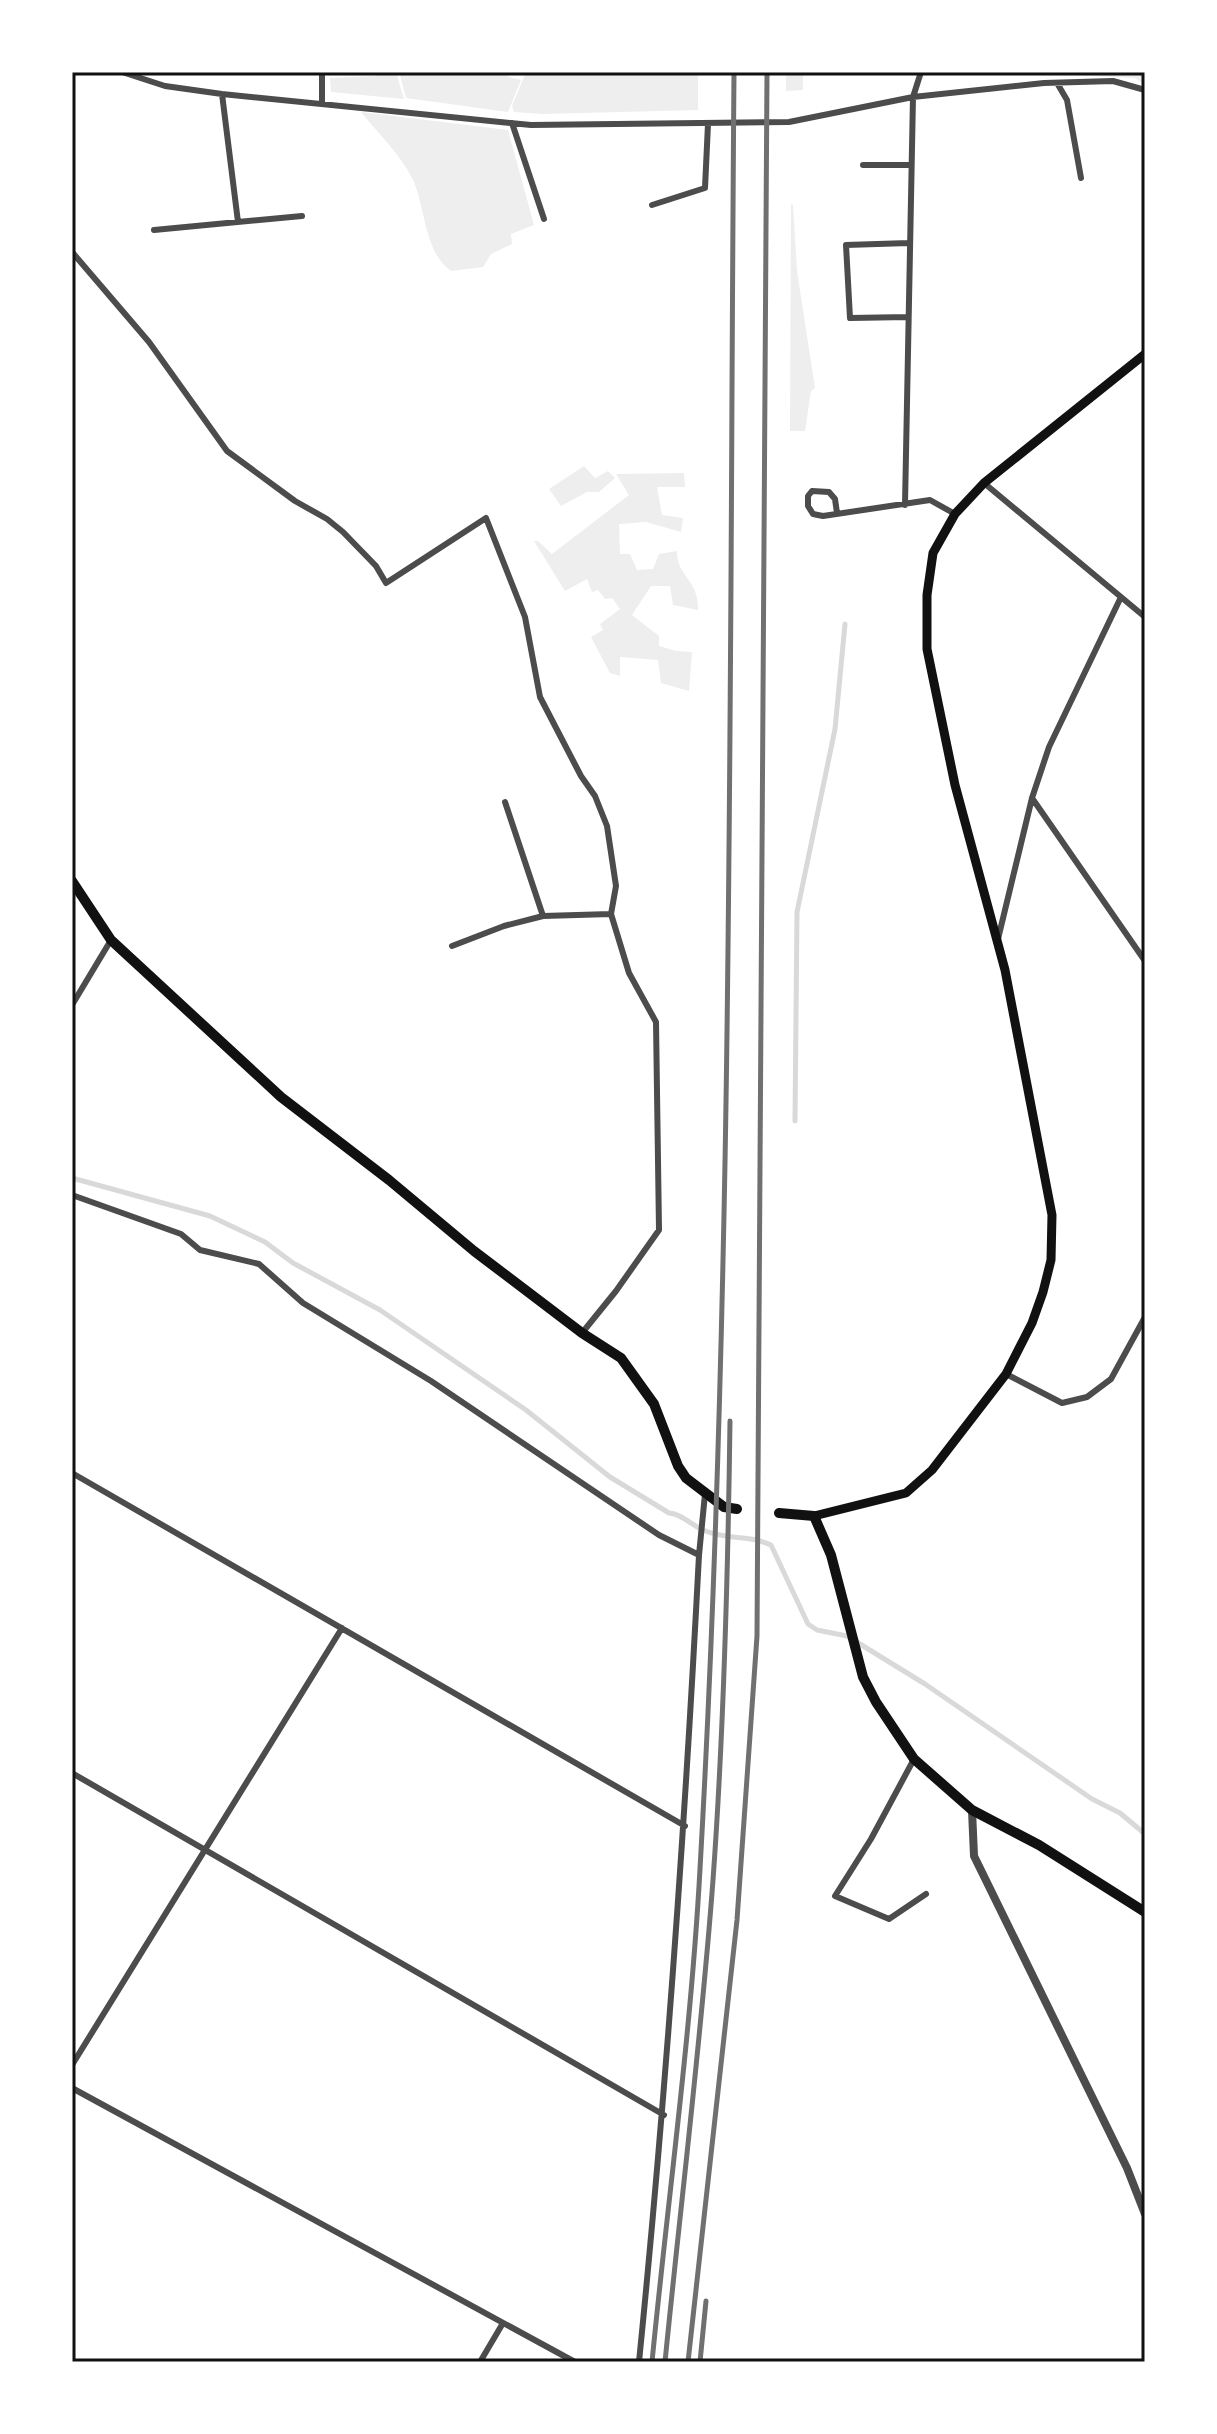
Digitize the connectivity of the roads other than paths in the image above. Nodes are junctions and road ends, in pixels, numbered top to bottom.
1 (122, 72) edge
2 (322, 72) edge
3 (921, 72) edge
4 (1057, 83) junction
5 (1145, 90) edge
6 (222, 94) junction
7 (913, 97) junction
8 (322, 104) junction
9 (512, 123) junction
10 (708, 124) junction
11 (863, 165) dead end
12 (910, 165) junction
13 (1081, 178) dead end
14 (652, 205) dead end
15 (302, 216) dead end
16 (544, 219) dead end
17 (238, 222) junction
18 (154, 230) dead end
19 (909, 243) junction
20 (72, 252) edge
21 (908, 317) junction
22 (1145, 354) edge
23 (984, 483) junction
24 (905, 505) junction
25 (837, 513) junction
26 (955, 514) junction
27 (1121, 597) junction
28 (1145, 617) edge
29 (1032, 798) junction
30 (505, 802) dead end
31 (72, 881) edge
32 (611, 914) junction
33 (543, 916) junction
34 (998, 939) junction
35 (111, 940) junction
36 (452, 946) dead end
37 (1145, 961) edge
38 (72, 1005) edge
39 (72, 1195) edge
40 (1145, 1317) edge
41 (582, 1333) junction
42 (1006, 1374) junction
43 (72, 1473) edge
44 (705, 1494) junction
45 (737, 1509) dead end
46 (779, 1513) dead end
47 (814, 1516) junction
48 (699, 1555) junction
49 (342, 1628) junction
50 (914, 1759) junction
51 (72, 1773) edge
52 (972, 1810) junction
53 (685, 1826) junction
54 (206, 1849) junction
55 (926, 1894) dead end
56 (1145, 1912) edge
57 (72, 2065) edge
58 (72, 2088) edge
59 (664, 2115) junction
60 (1145, 2214) edge
61 (503, 2323) junction
62 (480, 2362) edge
63 (575, 2362) edge
64 (639, 2362) edge

1 - 6 street
2 - 8 street
3 - 7 street
4 - 5 street
4 - 7 street
4 - 13 street
6 - 8 street
6 - 17 street
7 - 10 street
7 - 12 street
8 - 9 street
9 - 10 street
9 - 16 street
10 - 14 street
11 - 12 street
12 - 19 street
15 - 17 street
17 - 18 street
19 - 21 street
19 - 21 street
20 - 32 street
21 - 24 street
22 - 23 main road
23 - 26 main road
23 - 27 street
24 - 25 street
24 - 26 street
25 - 25 street
26 - 34 main road
27 - 28 street
27 - 29 street
29 - 34 street
29 - 37 street
30 - 33 street
31 - 35 main road
32 - 33 street
32 - 41 street
33 - 36 street
34 - 42 main road
35 - 38 street
35 - 41 main road
39 - 48 street
40 - 42 street
41 - 44 main road
42 - 47 main road
43 - 49 street
44 - 45 main road
44 - 48 street
46 - 47 main road
47 - 50 main road
48 - 53 street
49 - 53 street
49 - 54 street
50 - 52 main road
50 - 55 street
51 - 54 street
52 - 56 main road
52 - 60 street
53 - 59 street
54 - 57 street
54 - 59 street
58 - 61 street
59 - 64 street
61 - 62 street
61 - 63 street

